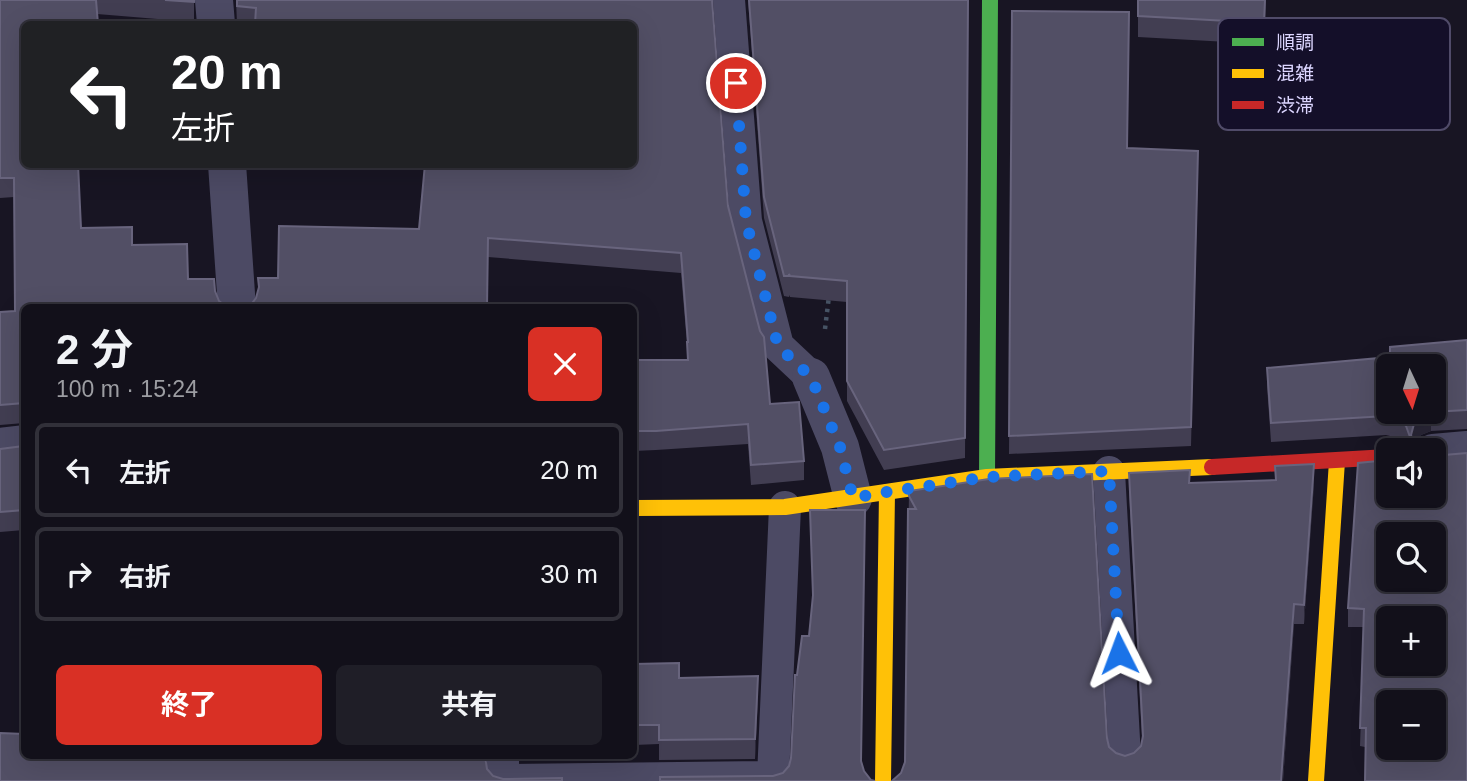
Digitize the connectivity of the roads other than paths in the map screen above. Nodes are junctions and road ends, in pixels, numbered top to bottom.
1 (214, 0) edge
2 (729, 0) edge
3 (990, 0) edge
4 (216, 21) edge
5 (227, 168) edge
6 (237, 304) edge
7 (811, 377) joint
8 (21, 444) edge
9 (0, 447) edge
10 (1467, 450) edge
11 (1446, 452) edge
12 (1376, 458) edge
13 (1337, 461) junction
14 (1109, 471) junction
15 (987, 477) junction
16 (870, 495) junction
17 (785, 507) junction
18 (637, 508) edge
19 (1125, 757) edge
20 (503, 759) edge
21 (883, 781) edge
22 (1317, 781) edge

1 - 4 street
2 - 7 lane
3 - 15 street
5 - 6 street
7 - 16 street
8 - 9 street
10 - 11 street
12 - 13 street
13 - 14 street
13 - 22 street
14 - 15 street
14 - 19 lane
15 - 16 street
16 - 17 street
16 - 21 street
17 - 18 street
17 - 20 lane

